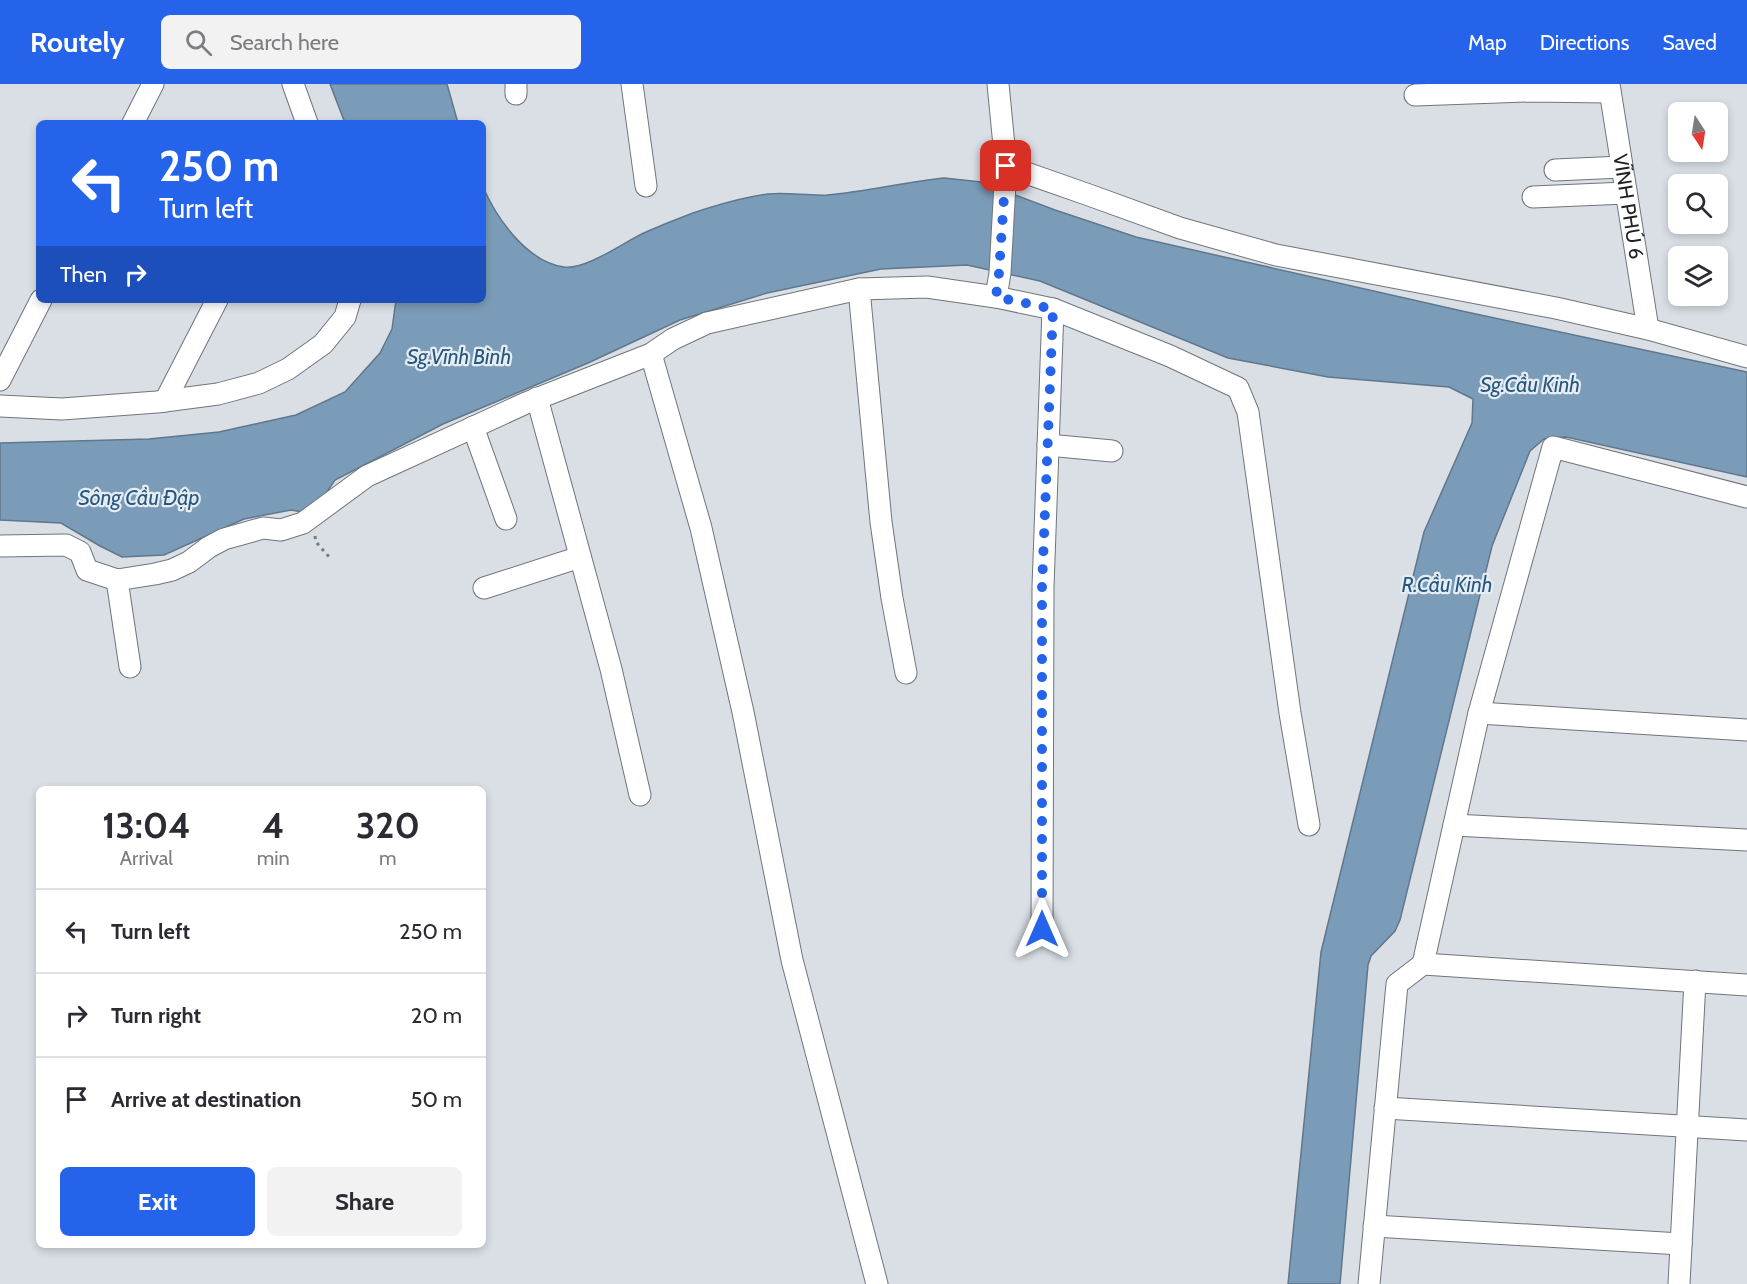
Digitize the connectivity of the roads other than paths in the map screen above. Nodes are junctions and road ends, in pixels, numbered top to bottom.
1 (153, 84) edge
2 (293, 84) edge
3 (632, 84) edge
4 (998, 84) edge
5 (1609, 88) edge
6 (1411, 94) edge
7 (135, 120) edge
8 (306, 120) edge
9 (1622, 167) junction
10 (1555, 170) dead end
11 (1005, 172) junction
12 (646, 186) dead end
13 (1626, 193) junction
14 (1533, 197) dead end
15 (859, 289) junction
16 (996, 297) junction
17 (40, 303) edge
18 (215, 303) edge
19 (350, 303) edge
20 (1053, 309) junction
21 (1648, 329) junction
22 (651, 354) junction
23 (1747, 357) edge
24 (0, 380) edge
25 (537, 398) junction
26 (165, 401) junction
27 (0, 406) edge
28 (473, 427) junction
29 (1048, 445) junction
30 (1113, 451) dead end
31 (1747, 498) edge
32 (506, 519) dead end
33 (0, 546) edge
34 (580, 557) junction
35 (117, 580) junction
36 (484, 588) dead end
37 (130, 667) dead end
38 (906, 673) dead end
39 (1479, 713) junction
40 (1747, 730) edge
41 (640, 795) dead end
42 (1309, 825) dead end
43 (1454, 825) junction
44 (1747, 840) edge
45 (1042, 929) dead end
46 (1423, 964) junction
47 (1695, 981) junction
48 (1747, 985) edge
49 (1385, 1108) junction
50 (1687, 1126) junction
51 (1747, 1130) edge
52 (1374, 1226) junction
53 (1681, 1244) junction
54 (877, 1284) edge
55 (1369, 1284) edge
56 (1679, 1284) edge

1 - 7 street
2 - 8 street
3 - 12 street
4 - 11 street
5 - 6 street
5 - 9 street, VĨNH PHÚ 6
9 - 10 street
9 - 13 street, VĨNH PHÚ 6
11 - 16 street
11 - 21 street
13 - 14 street
13 - 21 street, VĨNH PHÚ 6
15 - 16 street
15 - 22 street
15 - 38 street
16 - 20 street
17 - 24 street
18 - 26 street
19 - 26 street
20 - 29 street
20 - 42 street
21 - 23 street
22 - 25 street
22 - 54 street
25 - 28 street
25 - 34 street
26 - 27 street
28 - 32 street
28 - 35 street
29 - 30 street
29 - 45 street
31 - 39 street
33 - 35 street
34 - 36 street
34 - 41 street
35 - 37 street
39 - 40 street
39 - 43 street
43 - 44 street
43 - 46 street
46 - 47 street
46 - 49 street
47 - 48 street
47 - 50 street
49 - 50 street
49 - 52 street
50 - 51 street
50 - 53 street
52 - 53 street
52 - 55 street
53 - 56 street

